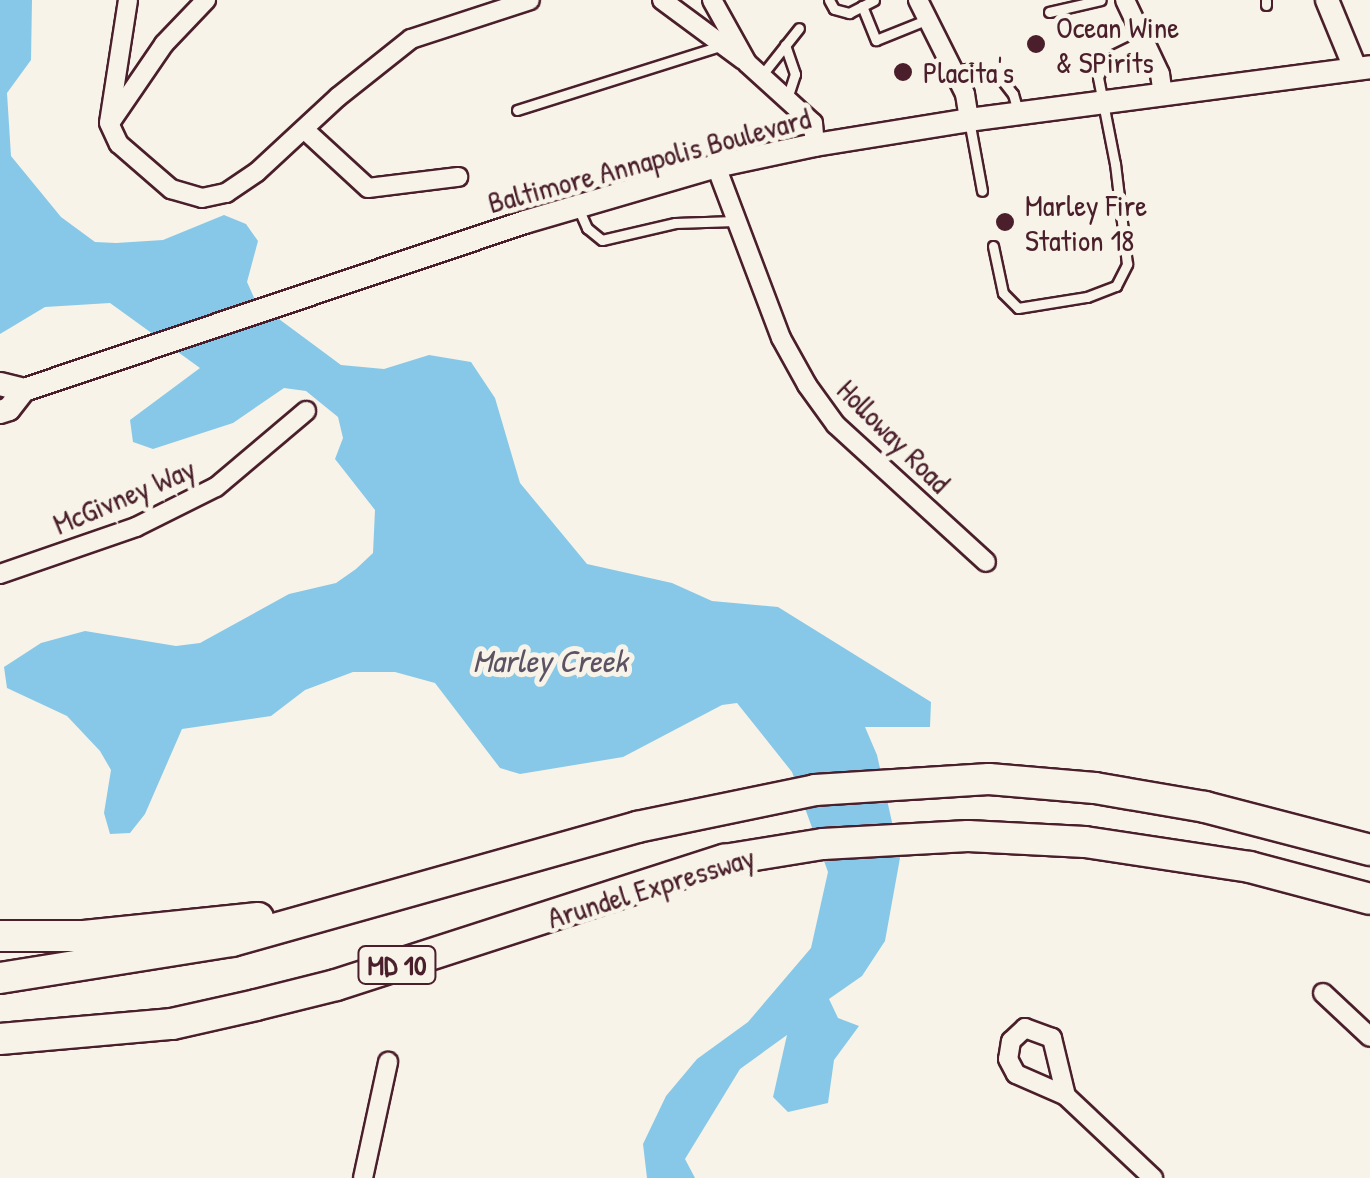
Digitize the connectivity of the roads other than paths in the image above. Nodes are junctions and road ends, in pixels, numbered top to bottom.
1 (128, 0) edge
2 (206, 0) edge
3 (530, 0) edge
4 (662, 0) edge
5 (712, 0) edge
6 (829, 0) edge
7 (874, 0) edge
8 (918, 0) edge
9 (1101, 0) edge
10 (1125, 0) edge
11 (1327, 0) edge
12 (862, 6) junction
13 (1049, 12) dead end
14 (929, 19) junction
15 (799, 28) dead end
16 (1144, 40) junction
17 (785, 45) junction
18 (720, 46) junction
19 (1363, 68) edge
20 (754, 69) junction
21 (954, 71) junction
22 (1162, 96) junction
23 (787, 99) junction
24 (1104, 102) junction
25 (517, 110) dead end
26 (1018, 114) junction
27 (970, 120) junction
28 (109, 123) junction
29 (306, 131) junction
30 (816, 144) junction
31 (716, 166) junction
32 (458, 177) dead end
33 (982, 191) dead end
34 (577, 205) junction
35 (738, 221) junction
36 (992, 246) dead end
37 (0, 384) edge
38 (24, 390) junction
39 (306, 411) dead end
40 (0, 412) edge
41 (986, 562) dead end
42 (0, 574) edge
43 (1370, 850) edge
44 (1370, 899) edge
45 (356, 909) junction
46 (0, 936) edge
47 (0, 978) edge
48 (1323, 993) dead end
49 (120, 1029) junction
50 (1370, 1037) edge
51 (0, 1039) edge
52 (0, 1057) edge
53 (388, 1062) dead end
54 (1066, 1096) dead end
55 (363, 1178) edge
56 (1153, 1178) edge

1 - 28 street
2 - 28 street
3 - 29 street
4 - 18 street
5 - 20 street
6 - 12 lane
7 - 12 lane
8 - 14 street
9 - 13 lane
10 - 16 street
11 - 19 main road
12 - 14 lane
14 - 21 street
15 - 17 lane
16 - 22 street
16 - 24 lane
17 - 20 lane
17 - 23 lane
18 - 20 street
18 - 25 lane
19 - 22 main road, Baltimore Annapolis Boulevard
20 - 23 street
21 - 26 lane
21 - 27 street
22 - 24 main road, Baltimore Annapolis Boulevard
23 - 30 street
24 - 26 main road, Baltimore Annapolis Boulevard
24 - 36 lane
26 - 27 main road, Baltimore Annapolis Boulevard
27 - 30 main road, Baltimore Annapolis Boulevard
27 - 33 lane
28 - 29 street
29 - 32 street
30 - 31 main road, Baltimore Annapolis Boulevard
31 - 34 main road, Baltimore Annapolis Boulevard
31 - 35 street, Holloway Road
34 - 35 lane
34 - 38 main road, Baltimore Annapolis Boulevard
35 - 41 street, Holloway Road
37 - 38 main road
38 - 40 main road, Baltimore Annapolis Boulevard
39 - 42 street, McGivney Way
43 - 45 highway, Arundel Expressway / MD 10
44 - 49 highway, Arundel Expressway / MD 10
45 - 46 highway
45 - 47 highway, Arundel Expressway / MD 10
48 - 50 street
49 - 51 highway, Arundel Expressway / MD 10
49 - 52 highway
53 - 55 street
54 - 56 street

